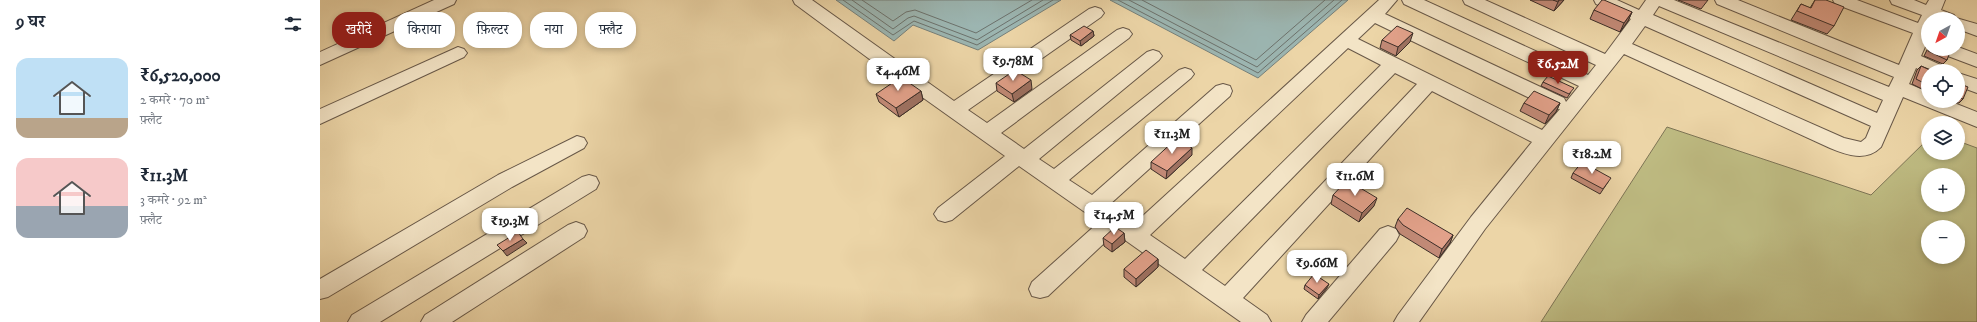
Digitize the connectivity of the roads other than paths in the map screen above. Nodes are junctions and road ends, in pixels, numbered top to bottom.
1 (448, 0) edge
2 (801, 0) edge
3 (1389, 0) edge
4 (1410, 0) edge
5 (1471, 0) edge
6 (1602, 0) edge
7 (1655, 0) edge
8 (1659, 0) edge
9 (1723, 0) edge
10 (1841, 0) edge
11 (1898, 0) edge
12 (1934, 6) edge
13 (1095, 13) dead end
14 (1373, 15) junction
15 (1642, 17) junction
16 (1965, 26) edge
17 (1977, 30) edge
18 (1123, 34) dead end
19 (1921, 36) edge
20 (1346, 40) junction
21 (1921, 42) edge
22 (1621, 46) junction
23 (458, 53) dead end
24 (1153, 56) dead end
25 (1964, 56) edge
26 (320, 59) edge
27 (1977, 61) edge
28 (1394, 63) junction
29 (1608, 63) junction
30 (1185, 74) dead end
31 (1921, 75) edge
32 (1901, 79) junction
33 (1430, 82) junction
34 (1965, 82) edge
35 (1591, 84) junction
36 (1977, 86) edge
37 (1223, 92) dead end
38 (1921, 95) edge
39 (1948, 108) edge
40 (1570, 109) junction
41 (955, 110) junction
42 (320, 116) edge
43 (1977, 120) edge
44 (1883, 123) junction
45 (987, 133) junction
46 (1545, 140) junction
47 (576, 143) dead end
48 (1022, 157) junction
49 (1055, 180) junction
50 (589, 183) dead end
51 (1094, 207) junction
52 (945, 214) dead end
53 (1114, 222) junction
54 (576, 232) dead end
55 (1388, 235) dead end
56 (1134, 236) junction
57 (1186, 272) junction
58 (1040, 289) dead end
59 (320, 290) edge
60 (1227, 300) junction
61 (360, 322) edge
62 (433, 322) edge
63 (1259, 322) edge
64 (1314, 322) edge
65 (1406, 322) edge

1 - 26 street
2 - 41 street
3 - 14 street
4 - 35 street
5 - 29 street
6 - 15 street
7 - 15 street
8 - 32 street
9 - 32 street
10 - 19 street
11 - 12 street
13 - 41 street
14 - 20 street
14 - 40 street
15 - 22 street
15 - 44 street
16 - 17 street
18 - 45 street
20 - 28 street
20 - 56 street
21 - 32 street
22 - 29 street
22 - 44 street
23 - 42 street
24 - 48 street
25 - 27 street
28 - 33 street
28 - 57 street
29 - 35 street
30 - 49 street
31 - 32 street
32 - 38 street
32 - 44 street
33 - 46 street
33 - 60 street
34 - 36 street
35 - 40 street
37 - 51 street
39 - 43 street
40 - 46 street
41 - 45 street
45 - 48 street
46 - 65 street
47 - 59 street
48 - 49 street
48 - 52 street
49 - 51 street
50 - 61 street
51 - 53 street
53 - 56 street
53 - 58 street
54 - 62 street
55 - 64 street
56 - 57 street
57 - 60 street
60 - 63 street

